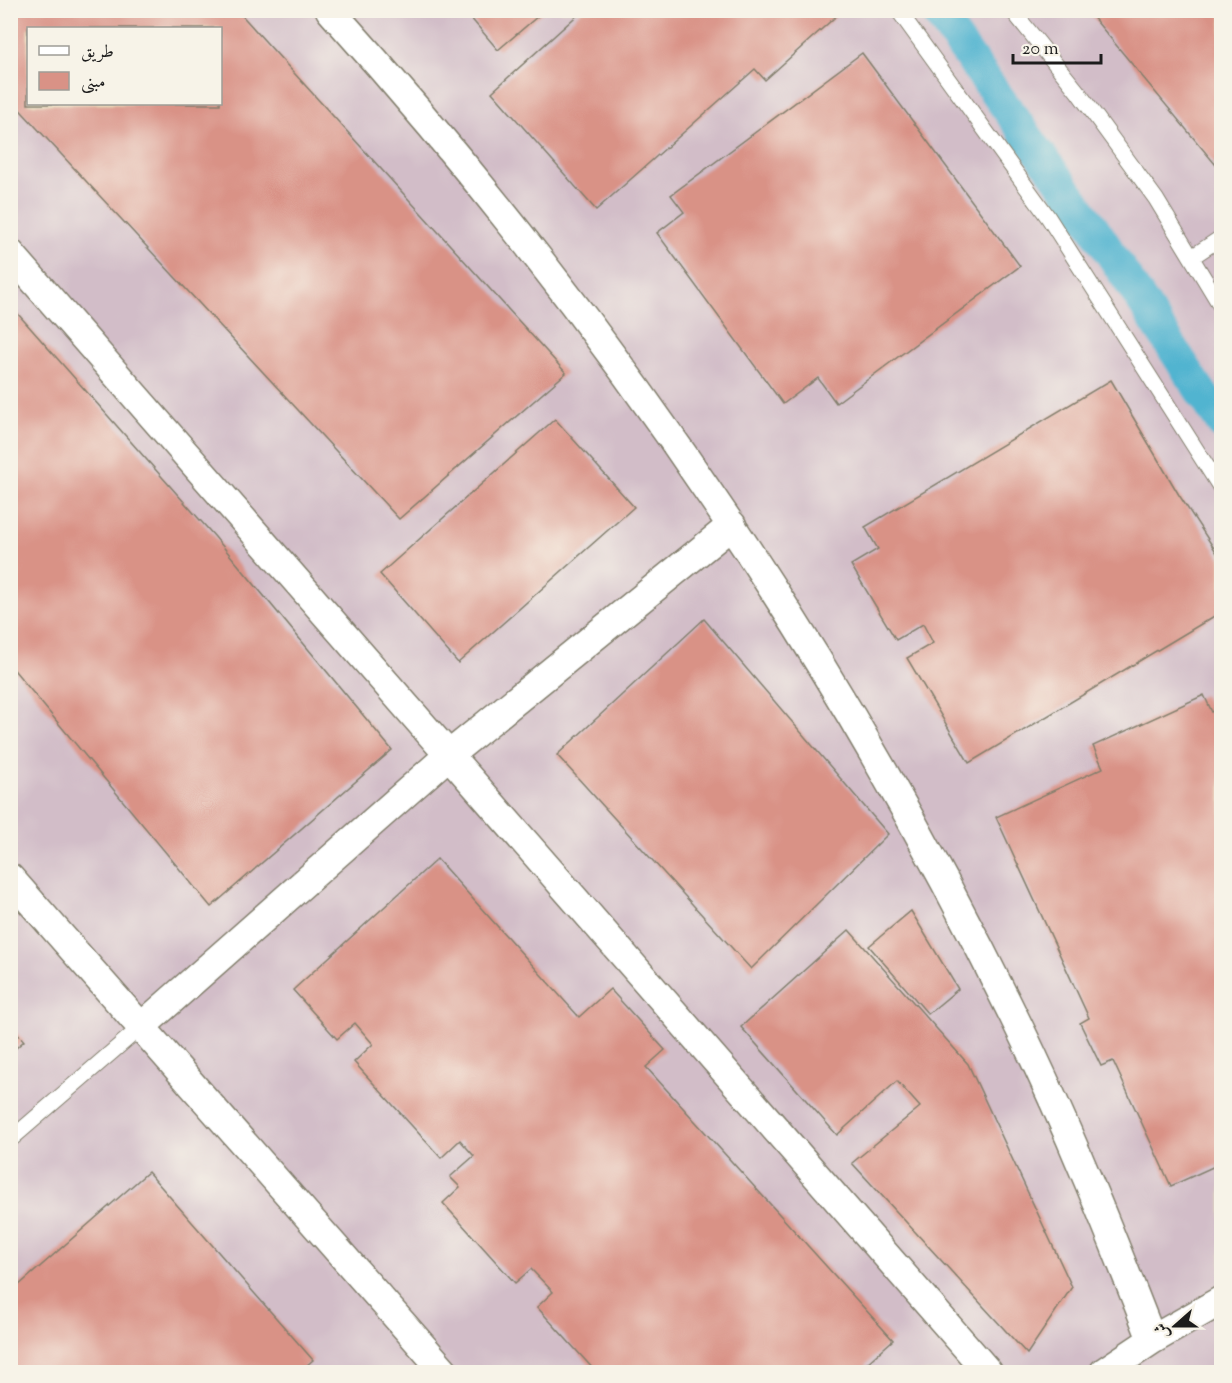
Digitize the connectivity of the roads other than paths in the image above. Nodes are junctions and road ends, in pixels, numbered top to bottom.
1 (330, 10) edge
2 (898, 10) edge
3 (1012, 10) edge
4 (1221, 237) edge
5 (10, 253) edge
6 (1192, 257) junction
7 (1221, 308) edge
8 (1221, 490) edge
9 (732, 525) junction
10 (450, 754) junction
11 (10, 878) edge
12 (142, 1026) junction
13 (10, 1140) edge
14 (1221, 1300) edge
15 (1152, 1340) junction
16 (445, 1372) edge
17 (988, 1372) edge
18 (1104, 1372) edge

1 - 9 street
2 - 8 lane
3 - 6 lane
4 - 6 lane
5 - 10 street
6 - 7 lane
9 - 10 street
9 - 15 street
10 - 12 street
10 - 17 street
11 - 12 street
12 - 13 lane
12 - 16 street
14 - 15 street
15 - 18 street

